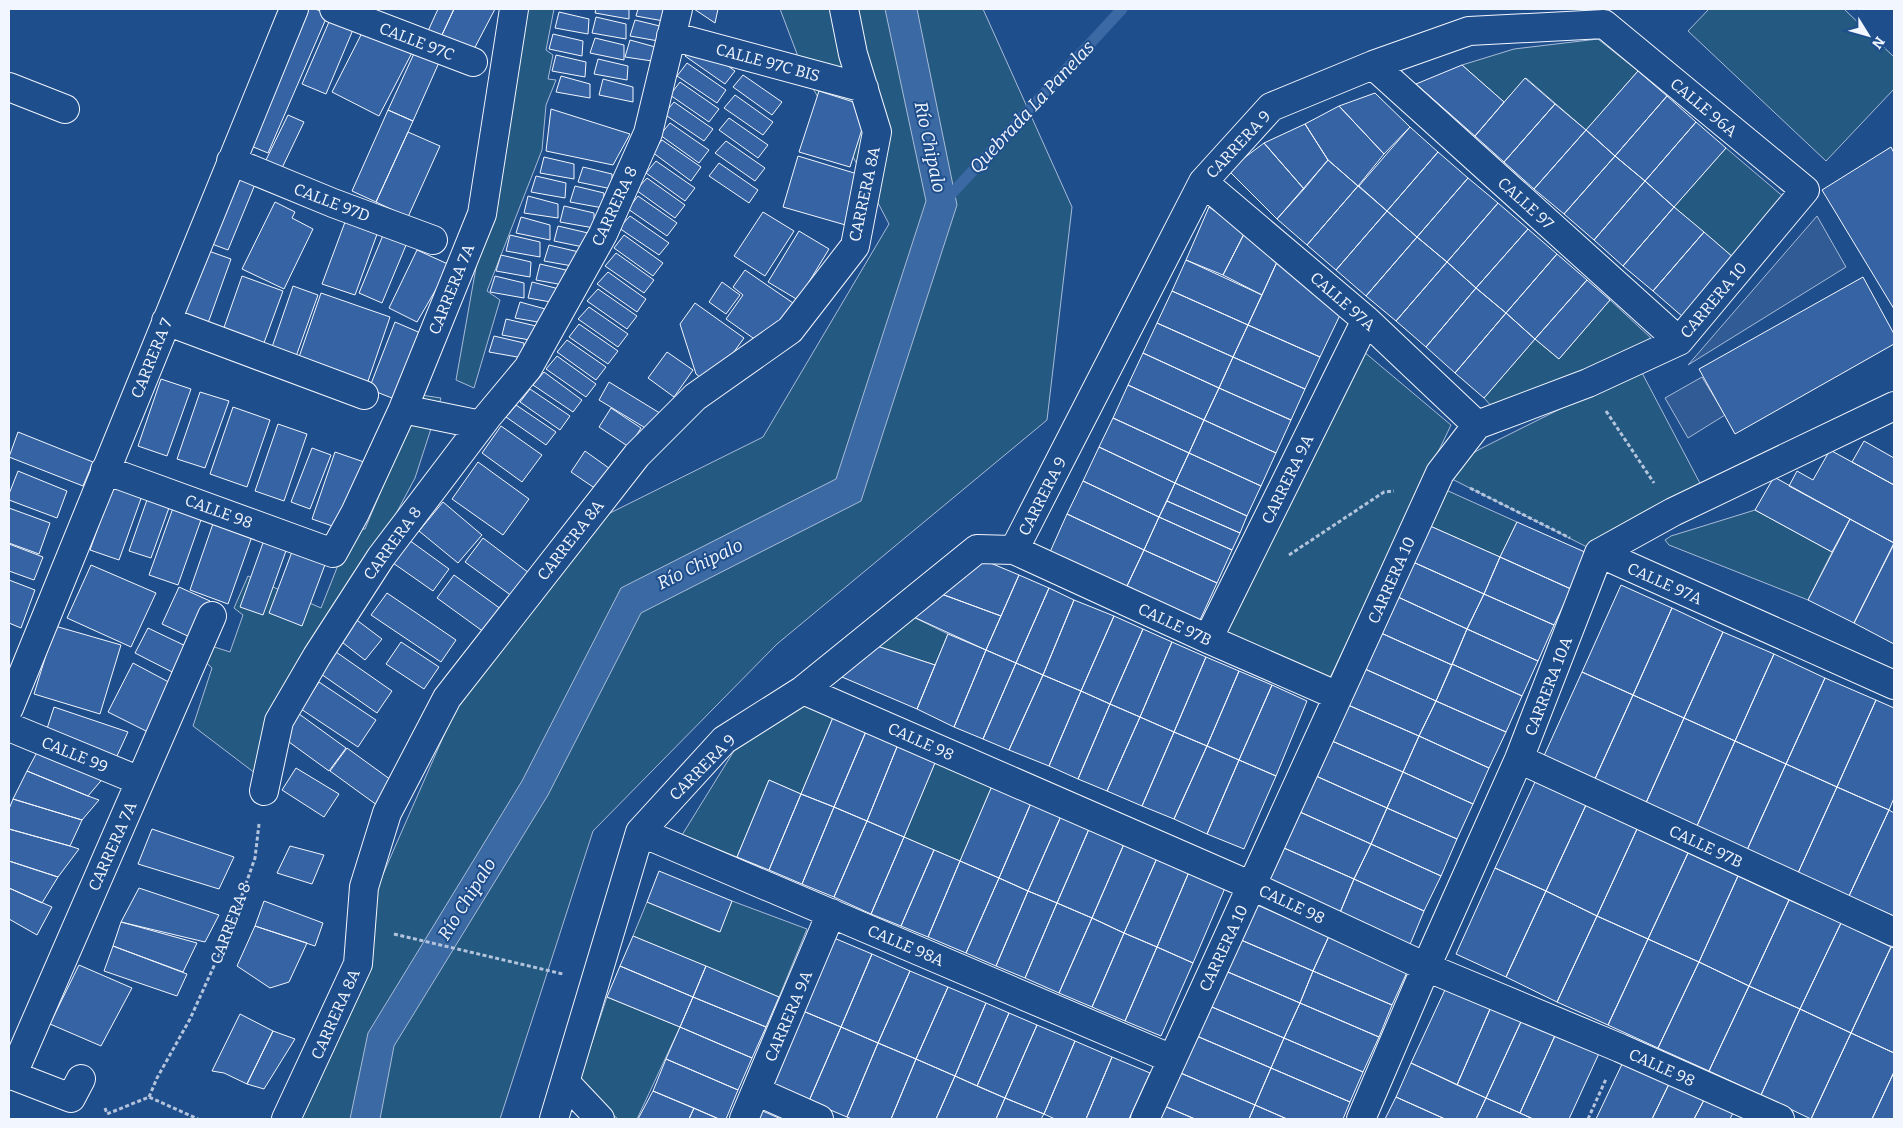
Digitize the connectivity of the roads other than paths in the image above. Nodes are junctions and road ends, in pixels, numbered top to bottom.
1 (294, 9) edge
2 (334, 9) edge
3 (514, 9) edge
4 (678, 9) edge
5 (844, 9) edge
6 (1604, 24) joint
7 (672, 36) junction
8 (473, 62) dead end
9 (1373, 65) junction
10 (9, 87) edge
11 (864, 88) junction
12 (65, 109) dead end
13 (231, 161) junction
14 (1203, 182) junction
15 (1804, 190) joint
16 (433, 240) dead end
17 (1366, 320) junction
18 (166, 321) junction
19 (1679, 341) junction
20 (364, 395) dead end
21 (1894, 406) edge
22 (403, 409) junction
23 (481, 425) junction
24 (1477, 425) junction
25 (106, 470) junction
26 (1014, 550) junction
27 (333, 553) joint
28 (1599, 554) junction
29 (212, 616) dead end
30 (1208, 639) junction
31 (1894, 684) edge
32 (803, 690) junction
33 (1338, 696) junction
34 (9, 708) edge
35 (9, 727) edge
36 (1519, 760) junction
37 (140, 781) junction
38 (264, 791) road end
39 (640, 832) junction
40 (1252, 886) junction
41 (831, 913) junction
42 (1894, 932) edge
43 (1426, 967) junction
44 (1172, 1059) junction
45 (11, 1075) edge
46 (81, 1079) road end
47 (566, 1083) junction
48 (756, 1091) junction
49 (286, 1119) edge
50 (554, 1119) edge
51 (600, 1119) edge
52 (744, 1119) edge
53 (819, 1119) edge
54 (1145, 1119) edge
55 (1361, 1119) edge
56 (1780, 1119) edge

1 - 13 street, CARRERA 7
2 - 8 street, CALLE 97C
3 - 22 street, CARRERA 7A
4 - 7 street, CARRERA 8
5 - 11 street, CARRERA 8A
6 - 9 street, CARRERA 9
6 - 15 street, CALLE 96A
7 - 11 street, CALLE 97C BIS
7 - 23 street, CARRERA 8
9 - 14 street, CARRERA 9
9 - 19 street, CALLE 97
10 - 12 street
11 - 49 street, CARRERA 8A
13 - 16 street, CALLE 97D
13 - 18 street, CARRERA 7
14 - 17 street, CALLE 97A
14 - 26 street, CARRERA 9
15 - 19 street, CARRERA 10
17 - 24 street, CALLE 97A
17 - 30 street, CARRERA 9A
18 - 20 street
18 - 25 street, CARRERA 7
19 - 24 street, CARRERA 10
21 - 28 street
22 - 23 street
22 - 27 street, CARRERA 7A
23 - 38 street, CARRERA 8
24 - 33 street, CARRERA 10
25 - 27 street, CALLE 98
25 - 34 street, CARRERA 7
26 - 30 street, CALLE 97B
26 - 32 street, CARRERA 9
28 - 31 street, CALLE 97A
28 - 36 street, CARRERA 10A
29 - 37 street, CARRERA 7A
30 - 33 street, CALLE 97B
32 - 39 street, CARRERA 9
32 - 40 street, CALLE 98
33 - 40 street, CARRERA 10
35 - 37 street, CALLE 99
36 - 42 street, CALLE 97B
36 - 43 street, CARRERA 10A
37 - 45 street, CARRERA 7A
39 - 41 street, CALLE 98A
39 - 47 street, CARRERA 9
40 - 43 street, CALLE 98
40 - 44 street, CARRERA 10
41 - 44 street, CALLE 98A
41 - 48 street, CARRERA 9A
43 - 55 street, CARRERA 10A
43 - 56 street, CALLE 98
44 - 54 street, CARRERA 10
45 - 46 street
47 - 50 street, CARRERA 9
47 - 51 street
48 - 52 street, CARRERA 9A
48 - 53 street

